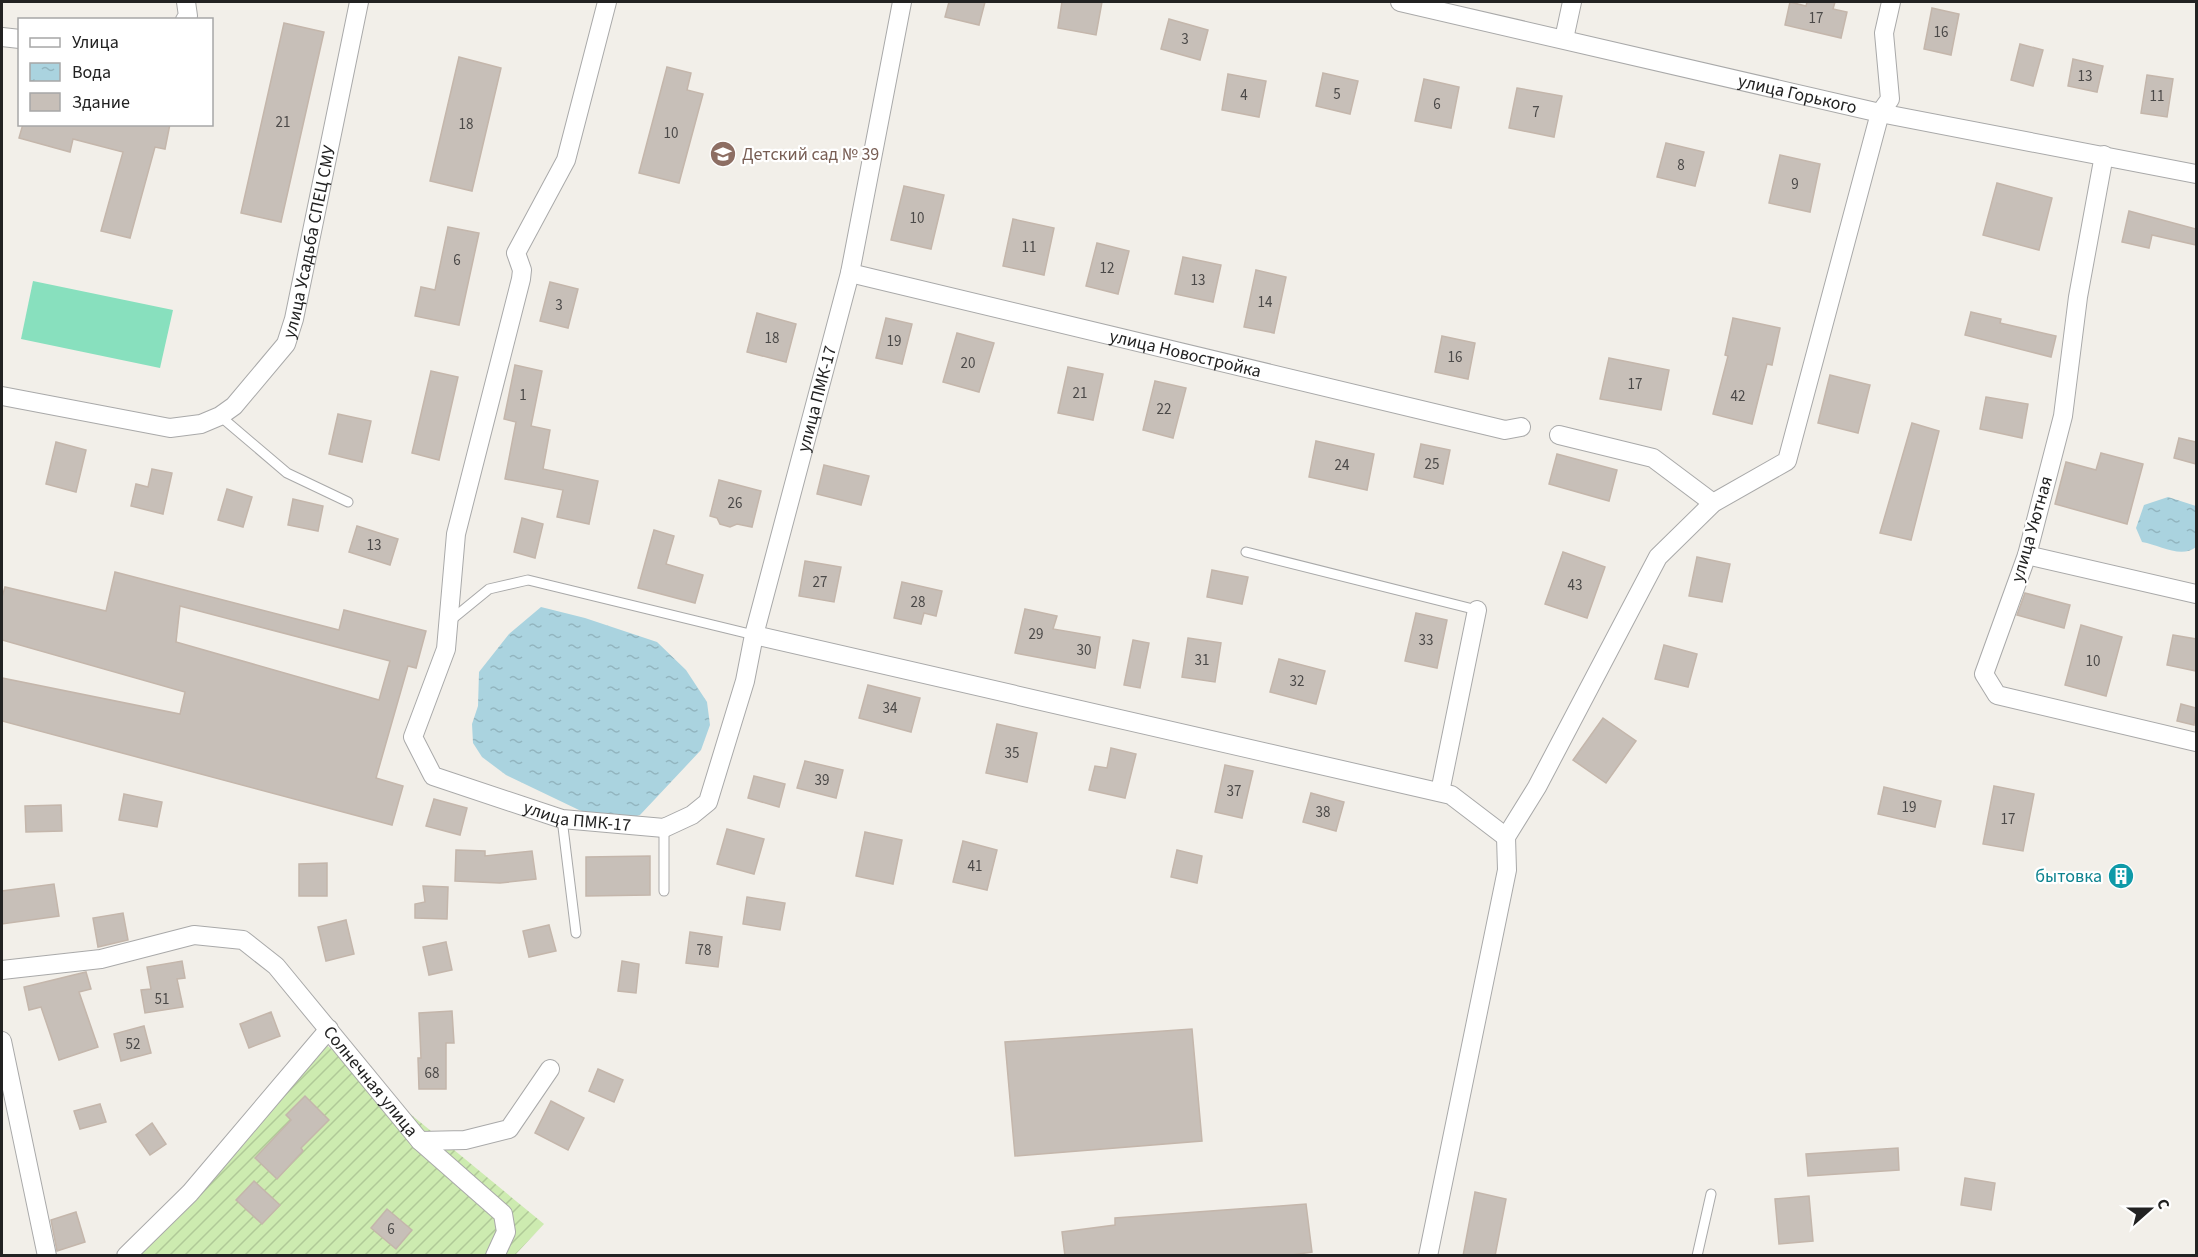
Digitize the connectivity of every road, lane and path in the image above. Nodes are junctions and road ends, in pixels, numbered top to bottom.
1 (186, 2) edge
2 (359, 2) edge
3 (607, 2) edge
4 (902, 2) edge
5 (1401, 2) edge
6 (1572, 2) edge
7 (1892, 2) edge
8 (186, 18) edge
9 (2, 37) edge
10 (18, 39) edge
11 (1563, 39) junction
12 (1880, 113) junction
13 (2104, 155) junction
14 (2196, 174) edge
15 (850, 273) junction
16 (2, 396) edge
17 (220, 416) junction
18 (1521, 427) dead end
19 (1559, 435) dead end
20 (348, 502) dead end
21 (1713, 503) junction
22 (1246, 552) dead end
23 (2026, 555) junction
24 (2196, 594) edge
25 (1477, 610) joint
26 (451, 620) junction
27 (754, 634) junction
28 (2196, 742) edge
29 (1440, 792) junction
30 (562, 819) junction
31 (664, 828) junction
32 (1506, 837) junction
33 (664, 891) dead end
34 (576, 933) dead end
35 (2, 970) edge
36 (329, 1029) junction
37 (2, 1041) edge
38 (550, 1069) dead end
39 (420, 1141) junction
40 (1711, 1194) dead end
41 (47, 1256) edge
42 (126, 1256) edge
43 (495, 1256) edge
44 (1428, 1256) edge
45 (1697, 1256) edge

1 - 8 street
2 - 17 street, улица Усадьба СПЕЦ СМУ
3 - 26 street, улица ПМК-17
4 - 15 street, улица ПМК-17
5 - 11 street, улица Горького
6 - 11 street
7 - 12 street
9 - 10 street
11 - 12 street, улица Горького
12 - 13 street, улица Горького
12 - 21 street
13 - 14 street, улица Горького
13 - 23 street, улица Уютная
15 - 18 street, улица Новостройка
15 - 27 street, улица ПМК-17
16 - 17 street, улица Усадьба СПЕЦ СМУ
17 - 20 lane
19 - 21 street
21 - 32 street
22 - 25 lane
23 - 24 street
23 - 28 street, улица Уютная
25 - 29 street
26 - 27 lane
26 - 30 street, улица ПМК-17
27 - 29 street
27 - 31 street, улица ПМК-17
29 - 32 street
30 - 31 street, улица ПМК-17
30 - 34 lane
31 - 33 lane
32 - 44 street
35 - 36 street, Солнечная улица
36 - 39 street, Солнечная улица
36 - 42 street
37 - 41 street
38 - 39 street, Солнечная улица
39 - 43 street
40 - 45 lane

